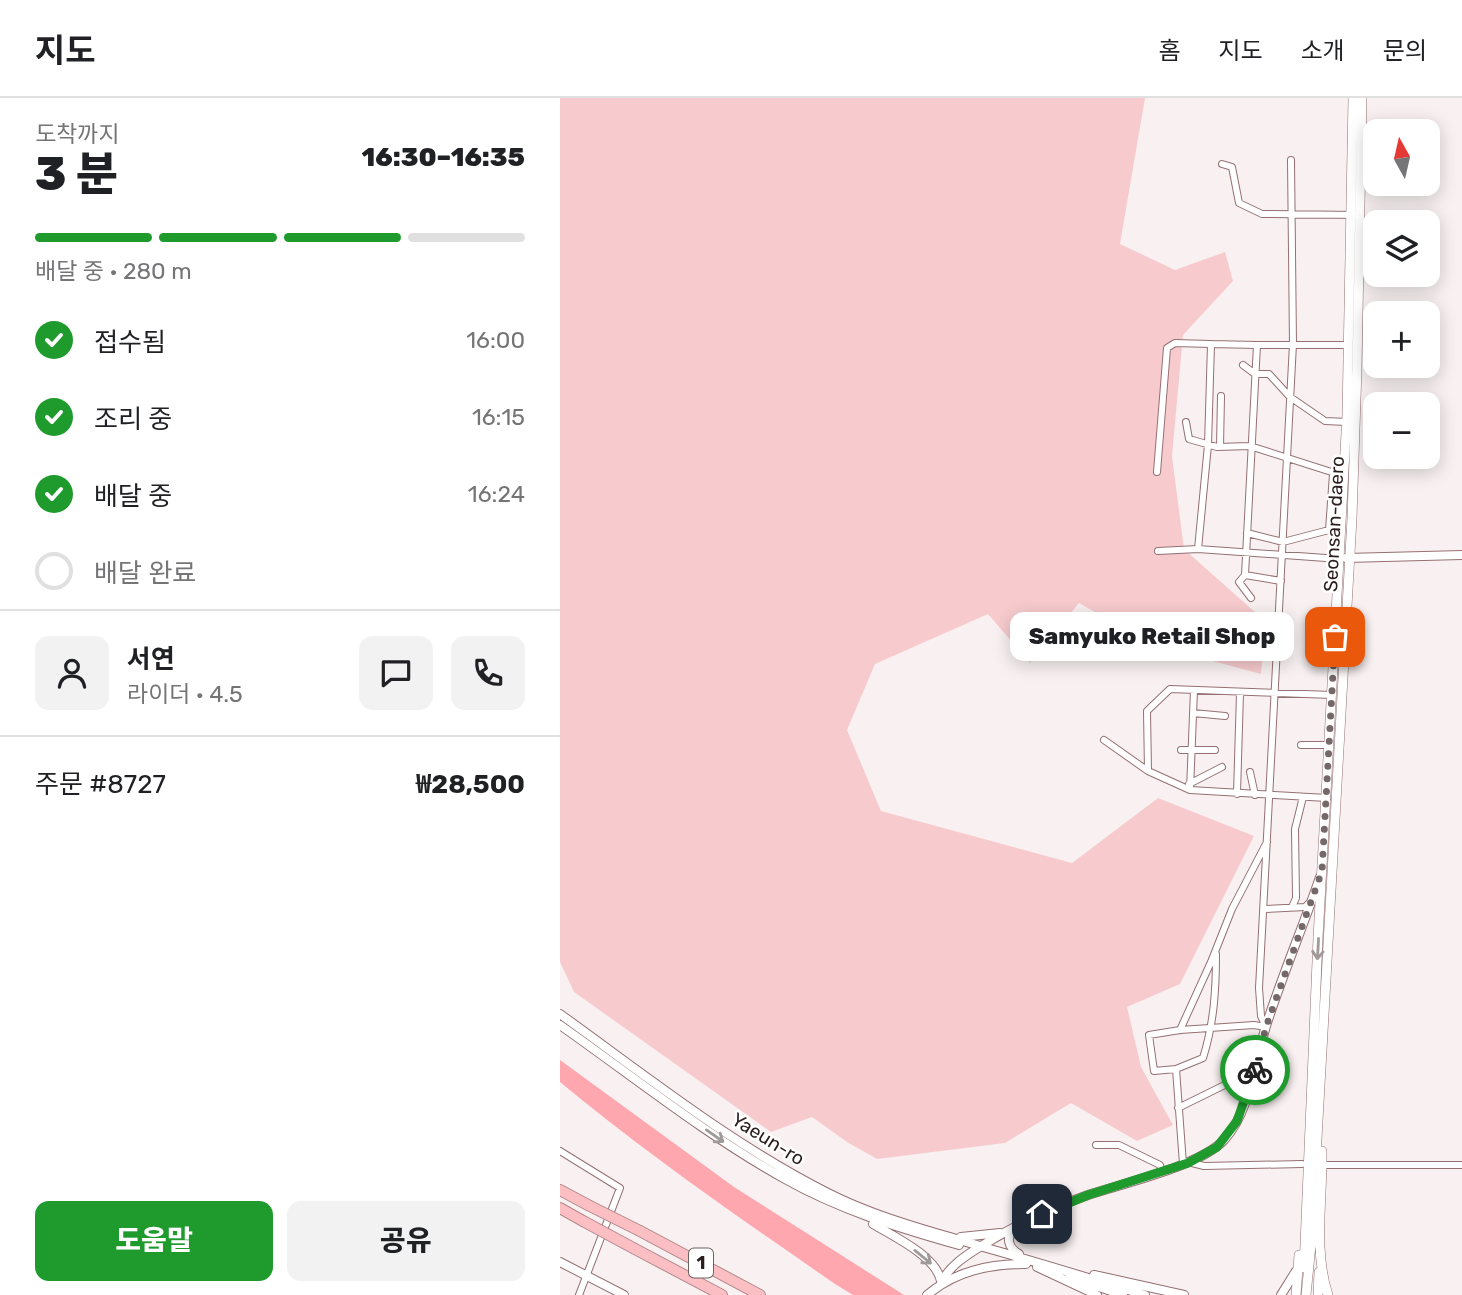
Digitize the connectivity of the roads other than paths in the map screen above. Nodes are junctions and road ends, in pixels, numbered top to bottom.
1 (1353, 98) edge
2 (1362, 98) edge
3 (1291, 160) dead end
4 (1222, 164) dead end
5 (1292, 214) junction
6 (1355, 215) junction
7 (1211, 344) junction
8 (1293, 344) junction
9 (1256, 345) junction
10 (1348, 345) junction
11 (1243, 365) dead end
12 (1255, 374) junction
13 (1221, 397) dead end
14 (1290, 397) junction
15 (1186, 422) dead end
16 (1347, 422) junction
17 (1208, 444) junction
18 (1250, 446) junction
19 (1220, 447) junction
20 (1287, 457) junction
21 (1157, 472) dead end
22 (1333, 474) junction
23 (1344, 476) junction
24 (1247, 533) junction
25 (1283, 542) junction
26 (1198, 549) junction
27 (1158, 551) dead end
28 (1246, 552) junction
29 (1462, 555) edge
30 (1282, 556) junction
31 (1345, 559) junction
32 (1245, 575) junction
33 (1281, 581) junction
34 (1251, 598) dead end
35 (1194, 690) junction
36 (1240, 693) junction
37 (1276, 694) junction
38 (1332, 695) junction
39 (1193, 713) junction
40 (1225, 716) dead end
41 (1104, 740) dead end
42 (1301, 745) dead end
43 (1329, 746) junction
44 (1192, 749) junction
45 (1181, 750) dead end
46 (1216, 750) dead end
47 (1222, 767) dead end
48 (1148, 771) junction
49 (1250, 772) dead end
50 (1189, 787) junction
51 (1237, 794) junction
52 (1255, 795) junction
53 (1269, 795) junction
54 (1303, 797) junction
55 (1331, 799) junction
56 (1268, 840) junction
57 (1322, 871) junction
58 (1312, 899) junction
59 (1292, 907) junction
60 (1265, 909) junction
61 (1324, 917) junction
62 (1305, 923) junction
63 (1216, 948) junction
64 (560, 1014) edge
65 (560, 1025) edge
66 (1266, 1027) junction
67 (1212, 1028) junction
68 (1180, 1030) junction
69 (1176, 1069) junction
70 (1255, 1070) junction
71 (1320, 1094) junction
72 (1178, 1108) junction
73 (1310, 1123) junction
74 (1096, 1145) dead end
75 (560, 1151) edge
76 (1185, 1163) junction
77 (1303, 1164) junction
78 (1322, 1164) junction
79 (1462, 1166) edge
80 (1161, 1171) junction
81 (560, 1190) edge
82 (560, 1208) edge
83 (855, 1213) junction
84 (1012, 1229) junction
85 (947, 1236) junction
86 (1320, 1238) junction
87 (1308, 1245) junction
88 (979, 1248) junction
89 (560, 1262) edge
90 (1026, 1262) junction
91 (1037, 1267) junction
92 (1297, 1268) junction
93 (1069, 1272) junction
94 (586, 1275) junction
95 (941, 1282) junction
96 (1108, 1284) junction
97 (579, 1295) edge
98 (624, 1295) edge
99 (722, 1295) edge
100 (761, 1295) edge
101 (927, 1295) edge
102 (1097, 1295) edge
103 (1123, 1295) edge
104 (1145, 1295) edge
105 (1156, 1295) edge
106 (1184, 1295) edge
107 (1281, 1295) edge
108 (1296, 1295) edge
109 (1305, 1295) edge
110 (1318, 1295) edge
111 (1328, 1295) edge

1 - 6 main road, Seonsan-daero
2 - 6 main road, Seonsan-daero
3 - 5 street
4 - 5 street
5 - 6 street
5 - 8 street
6 - 10 main road, Seonsan-daero
6 - 31 main road, Seonsan-daero
7 - 9 street
7 - 17 street
7 - 21 street
8 - 9 street
8 - 10 street
8 - 14 street
9 - 12 street
10 - 16 main road, Seonsan-daero
11 - 12 street
12 - 14 street
12 - 18 street
13 - 19 street
14 - 16 street
14 - 20 street
15 - 17 street
16 - 23 main road, Seonsan-daero
17 - 19 street
17 - 26 street
18 - 19 street
18 - 20 street
18 - 24 street
20 - 22 street
20 - 25 street
22 - 23 street
22 - 25 street
23 - 31 main road, Seonsan-daero
24 - 25 street
24 - 28 street
25 - 30 street
26 - 27 street
26 - 28 street
28 - 30 street
28 - 32 street
29 - 31 street
30 - 31 street
30 - 33 street
31 - 38 main road, Seonsan-daero
31 - 55 main road, Seonsan-daero
32 - 33 street
32 - 34 street
33 - 37 street
35 - 36 street
35 - 39 street
35 - 48 street
36 - 37 street
36 - 51 street
37 - 38 street
37 - 53 street
38 - 43 main road, Seonsan-daero
39 - 40 street
39 - 44 street
41 - 48 street
42 - 43 street
43 - 55 main road, Seonsan-daero
44 - 45 street
44 - 46 street
44 - 50 street
47 - 50 street
48 - 50 street
49 - 52 street
50 - 51 street
51 - 52 street
52 - 53 street
53 - 54 street
53 - 56 street
54 - 55 street
54 - 59 street
55 - 57 main road, Seonsan-daero
55 - 61 main road, Seonsan-daero
56 - 60 street
56 - 63 street
57 - 58 street
57 - 61 main road, Seonsan-daero
58 - 59 street
58 - 62 street
59 - 60 street
60 - 66 street
61 - 62 street
61 - 71 main road, Seonsan-daero
61 -> 73 main road, Seonsan-daero
62 - 66 street
63 - 67 street
63 - 68 street
64 - 85 street, Yaeun-ro
65 -> 83 street, Yaeun-ro
66 - 67 street
66 - 70 street
67 - 68 street
67 - 69 street
68 - 69 street
69 - 72 street
70 - 72 street
70 - 76 street
71 - 78 main road
71 - 87 main road, Seonsan-daero
72 - 76 street
73 - 77 main road
73 - 87 main road, Seonsan-daero
74 - 80 street
75 - 94 street
76 - 77 street
76 - 80 street
77 - 92 main road
78 - 79 street
78 - 86 main road
80 - 84 street
81 - 100 highway, 1, bridge
82 - 99 highway, 1, bridge
83 - 88 street, Yaeun-ro
83 -> 95 street
84 - 85 street
84 - 88 street
84 - 90 street
85 - 88 street, Yaeun-ro
86 - 110 main road
86 - 111 main road
87 - 109 main road
88 - 90 street, Yaeun-ro
88 - 95 street
89 - 94 street
90 - 91 street, Yaeun-ro
90 - 93 street, Yaeun-ro
90 - 95 street
91 - 102 street
91 - 103 street, Yaeun-ro
92 - 107 street
92 - 108 main road
93 - 96 street, Yaeun-ro
93 - 106 street
94 - 97 street
94 - 98 street
95 - 101 street
96 - 104 street, Yaeun-ro
96 - 105 street

